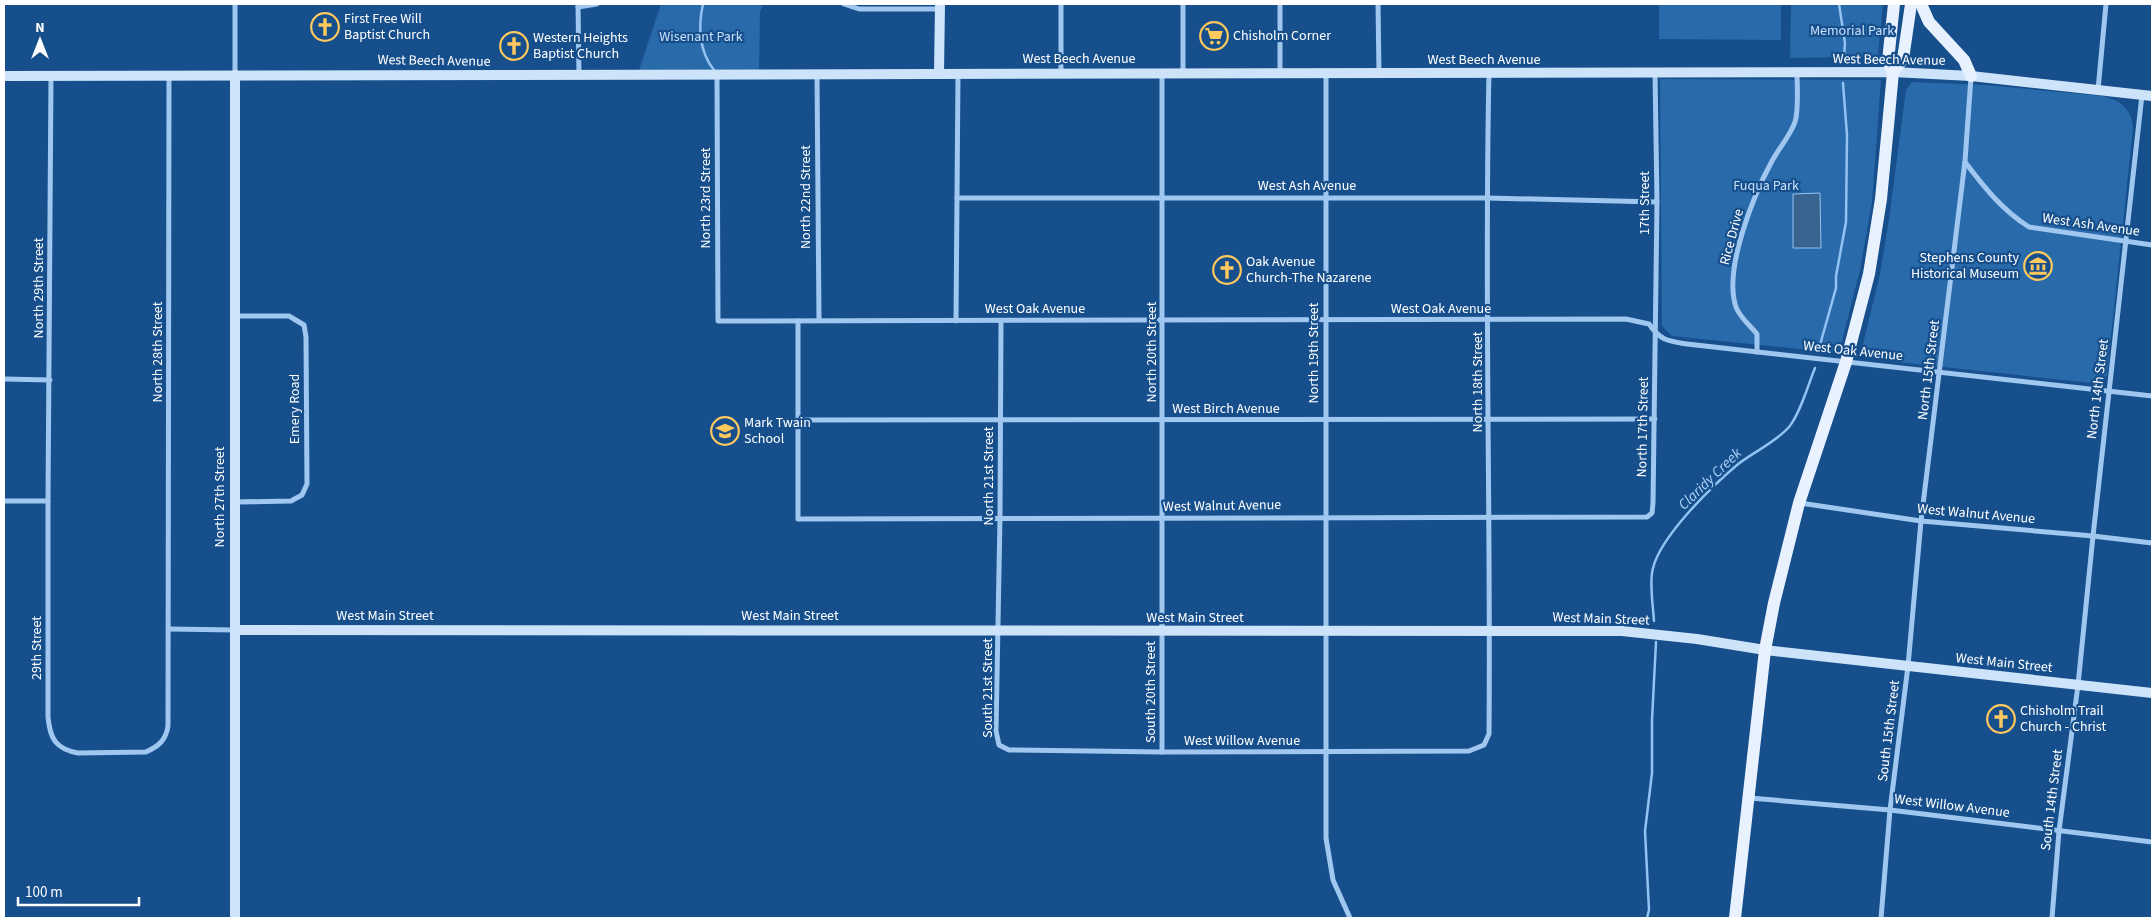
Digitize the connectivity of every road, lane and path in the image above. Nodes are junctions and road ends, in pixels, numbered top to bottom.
1 (235, 4) edge
2 (598, 4) edge
3 (844, 4) edge
4 (1061, 4) edge
5 (1183, 4) edge
6 (1280, 4) edge
7 (1378, 4) edge
8 (1894, 4) edge
9 (1911, 4) edge
10 (1921, 4) edge
11 (2106, 4) edge
12 (578, 5) edge
13 (940, 6) edge
14 (1890, 67) junction
15 (1655, 72) junction
16 (1797, 72) junction
17 (1061, 73) junction
18 (1162, 73) junction
19 (1379, 73) junction
20 (1489, 73) junction
21 (717, 74) junction
22 (817, 74) junction
23 (939, 74) junction
24 (958, 74) junction
25 (1183, 74) junction
26 (1280, 74) junction
27 (1326, 74) junction
28 (169, 75) junction
29 (235, 75) junction
30 (4, 76) edge
31 (51, 76) junction
32 (579, 76) junction
33 (1971, 76) junction
34 (2098, 90) junction
35 (2147, 95) edge
36 (1965, 161) junction
37 (1162, 197) junction
38 (957, 198) junction
39 (1325, 198) junction
40 (1487, 198) junction
41 (1657, 202) junction
42 (2126, 241) junction
43 (2152, 245) edge
44 (234, 316) junction
45 (1325, 319) junction
46 (818, 320) junction
47 (1163, 320) junction
48 (1489, 320) junction
49 (718, 321) joint
50 (798, 321) junction
51 (956, 321) junction
52 (1001, 321) junction
53 (1656, 334) junction
54 (1757, 352) junction
55 (1846, 362) junction
56 (1940, 372) junction
57 (4, 379) edge
58 (50, 380) junction
59 (2109, 392) junction
60 (2152, 396) edge
61 (1489, 419) junction
62 (1655, 419) junction
63 (797, 420) junction
64 (1000, 420) junction
65 (1163, 420) junction
66 (1326, 421) junction
67 (4, 501) edge
68 (48, 501) junction
69 (234, 502) junction
70 (1799, 503) junction
71 (1325, 516) junction
72 (1489, 516) junction
73 (1647, 517) joint
74 (1000, 518) junction
75 (1163, 518) junction
76 (1921, 521) junction
77 (2092, 536) junction
78 (2152, 543) edge
79 (168, 629) junction
80 (235, 630) junction
81 (999, 630) junction
82 (1163, 631) junction
83 (1327, 631) junction
84 (1490, 631) junction
85 (1765, 650) junction
86 (1908, 666) junction
87 (2078, 685) junction
88 (2152, 693) edge
89 (999, 745) joint
90 (1484, 745) joint
91 (104, 752) joint
92 (1162, 752) junction
93 (1327, 752) junction
94 (1749, 798) junction
95 (1890, 810) junction
96 (2059, 831) junction
97 (2152, 842) edge
98 (235, 918) edge
99 (1350, 918) edge
100 (1735, 918) edge
101 (1881, 918) edge
102 (2052, 918) edge

1 - 29 street
2 - 12 street
3 - 13 street
4 - 17 street
5 - 25 street
6 - 26 street
7 - 19 street
8 - 14 main road
9 - 14 main road
10 - 33 main road
11 - 34 street
12 - 32 street
13 - 23 street
14 - 16 street, West Beech Avenue
14 - 33 street, West Beech Avenue
14 - 55 main road
15 - 16 street, West Beech Avenue
15 - 20 street, West Beech Avenue
15 - 41 street, 17th Street
16 - 54 street, Rice Drive
17 - 18 street, West Beech Avenue
17 - 24 street, West Beech Avenue
18 - 25 street, West Beech Avenue
18 - 37 street, North 20th Street
19 - 20 street, West Beech Avenue
19 - 27 street, West Beech Avenue
20 - 40 street, North 18th Street
21 - 22 street, West Beech Avenue
21 - 32 street, West Beech Avenue
21 - 49 street, North 23rd Street
22 - 23 street, West Beech Avenue
22 - 46 street, North 22nd Street
23 - 24 street, West Beech Avenue
24 - 38 street
25 - 26 street, West Beech Avenue
26 - 27 street, West Beech Avenue
27 - 39 street, North 19th Street
28 - 29 street, West Beech Avenue
28 - 31 street, West Beech Avenue
28 - 79 street, North 28th Street
29 - 32 street, West Beech Avenue
29 - 44 street, North 27th Street
30 - 31 street, West Beech Avenue
31 - 58 street, North 29th Street
33 - 34 street, West Beech Avenue
33 - 36 street, North 15th Street
34 - 35 street, West Beech Avenue
35 - 42 street, North 14th Street
36 - 42 street, West Ash Avenue
36 - 56 street, North 15th Street
37 - 38 street, West Ash Avenue
37 - 39 street, West Ash Avenue
37 - 47 street, North 20th Street
38 - 51 street
39 - 40 street, West Ash Avenue
39 - 45 street, North 19th Street
40 - 41 street, West Ash Avenue
40 - 48 street, North 18th Street
41 - 53 street, 17th Street
42 - 43 street, West Ash Avenue
42 - 59 street, North 14th Street
44 - 69 street, North 27th Street
44 - 69 street, Emery Road
45 - 47 street, West Oak Avenue
45 - 48 street, West Oak Avenue
45 - 66 street, North 19th Street
46 - 50 street, West Oak Avenue
46 - 51 street, West Oak Avenue
47 - 52 street, West Oak Avenue
47 - 65 street, North 20th Street
48 - 53 street, West Oak Avenue
48 - 61 street, North 18th Street
49 - 50 street, West Oak Avenue
50 - 63 street
51 - 52 street, West Oak Avenue
52 - 64 street, North 21st Street
53 - 54 street, West Oak Avenue
53 - 62 street, North 17th Street
54 - 55 street, West Oak Avenue
55 - 56 street, West Oak Avenue
55 - 70 main road
56 - 59 street, West Oak Avenue
56 - 76 street, North 15th Street
57 - 58 street
58 - 68 street, North 29th Street
59 - 60 street, West Oak Avenue
59 - 77 street, North 14th Street
61 - 62 street, West Birch Avenue
61 - 66 street, West Birch Avenue
61 - 72 street, North 18th Street
62 - 73 street, North 17th Street
63 - 64 street, West Birch Avenue
63 - 74 street, West Walnut Avenue
64 - 65 street, West Birch Avenue
64 - 74 street, North 21st Street
65 - 66 street, West Birch Avenue
65 - 75 street, North 20th Street
66 - 71 street, North 19th Street
67 - 68 street
68 - 91 street, 29th Street
69 - 80 street, North 27th Street
70 - 76 street, West Walnut Avenue
70 - 85 main road
71 - 72 street, West Walnut Avenue
71 - 75 street, West Walnut Avenue
71 - 83 street, North 19th Street
72 - 73 street, West Walnut Avenue
72 - 84 street, North 18th Street
74 - 75 street, West Walnut Avenue
74 - 81 street, North 21st Street
75 - 82 street, North 20th Street
76 - 77 street, West Walnut Avenue
76 - 86 street, North 15th Street
77 - 78 street, West Walnut Avenue
77 - 87 street, North 14th Street
79 - 80 street
79 - 91 street, North 28th Street
80 - 81 street, West Main Street
80 - 98 street, North 27th Street
81 - 82 street, West Main Street
81 - 89 street, South 21st Street
82 - 83 street, West Main Street
82 - 92 street, South 20th Street
83 - 84 street, West Main Street
83 - 93 street, North 19th Street
84 - 85 street, West Main Street
84 - 90 street, North 18th Street
85 - 86 street, West Main Street
85 - 94 main road
86 - 87 street, West Main Street
86 - 95 street, South 15th Street
87 - 88 street, West Main Street
87 - 96 street, South 14th Street
89 - 92 street, West Willow Avenue
90 - 93 street, West Willow Avenue
92 - 93 street, West Willow Avenue
93 - 99 street, North 19th Street
94 - 95 street, West Willow Avenue
94 - 100 main road
95 - 96 street, West Willow Avenue
95 - 101 street, South 15th Street
96 - 97 street, West Willow Avenue
96 - 102 street, South 14th Street

